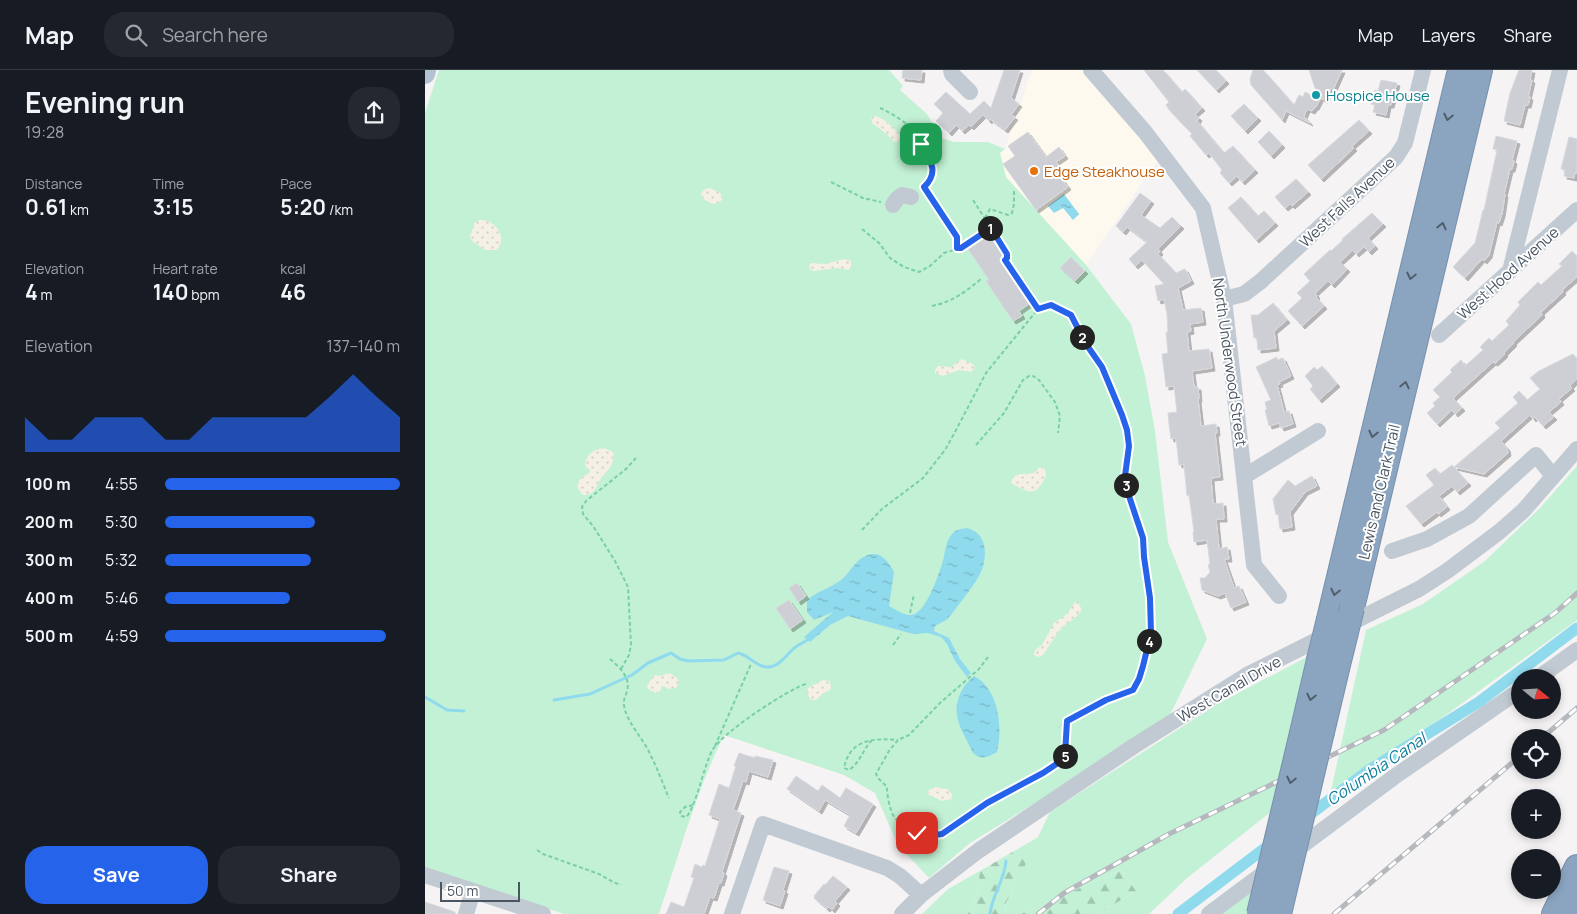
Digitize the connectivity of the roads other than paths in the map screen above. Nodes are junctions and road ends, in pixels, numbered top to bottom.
1 (426, 70) edge
2 (951, 70) edge
3 (1091, 70) edge
4 (1423, 70) edge
5 (1460, 70) edge
6 (1480, 70) edge
7 (1560, 70) edge
8 (425, 74) edge
9 (970, 92) dead end
10 (917, 192) road end
11 (893, 205) road end
12 (1577, 210) edge
13 (1510, 271) junction
14 (1224, 299) junction
15 (1439, 335) dead end
16 (1319, 431) dead end
17 (1577, 449) edge
18 (1245, 476) junction
19 (1553, 476) junction
20 (1392, 551) dead end
21 (1279, 596) dead end
22 (1577, 650) edge
23 (1328, 665) junction
24 (1551, 669) edge
25 (1511, 696) edge
26 (1312, 733) junction
27 (1577, 867) edge
28 (425, 875) edge
29 (473, 891) junction
30 (921, 895) junction
31 (1577, 906) edge
32 (465, 914) edge
33 (543, 914) edge
34 (732, 914) edge
35 (902, 914) edge
36 (1209, 914) edge
37 (1259, 914) edge
38 (1279, 914) edge
39 (1292, 914) edge
40 (1555, 914) edge
41 (1574, 914) edge

1 - 8 main road
2 - 9 street
3 - 14 street, North Underwood Street
4 - 14 street, West Falls Avenue
5 -> 23 highway, Lewis and Clark Trail, bridge
23 -> 6 highway, Lewis and Clark Trail, bridge
7 - 13 street
10 - 11 street
12 - 13 street, West Hood Avenue
13 - 15 street, West Hood Avenue
14 - 18 street, North Underwood Street
16 - 18 street
17 - 19 street, West Canal Drive
18 - 21 street, North Underwood Street
19 - 20 street
19 - 30 street, West Canal Drive
22 - 24 street
23 - 26 highway, Lewis and Clark Trail
25 - 36 street
26 -> 37 highway, Lewis and Clark Trail, bridge
26 - 38 highway, Lewis and Clark Trail, bridge
26 - 39 highway, bridge
27 - 40 highway
28 - 29 street
29 - 32 street
29 - 33 street
30 - 34 street
30 - 35 street, West Canal Drive
31 - 41 highway

